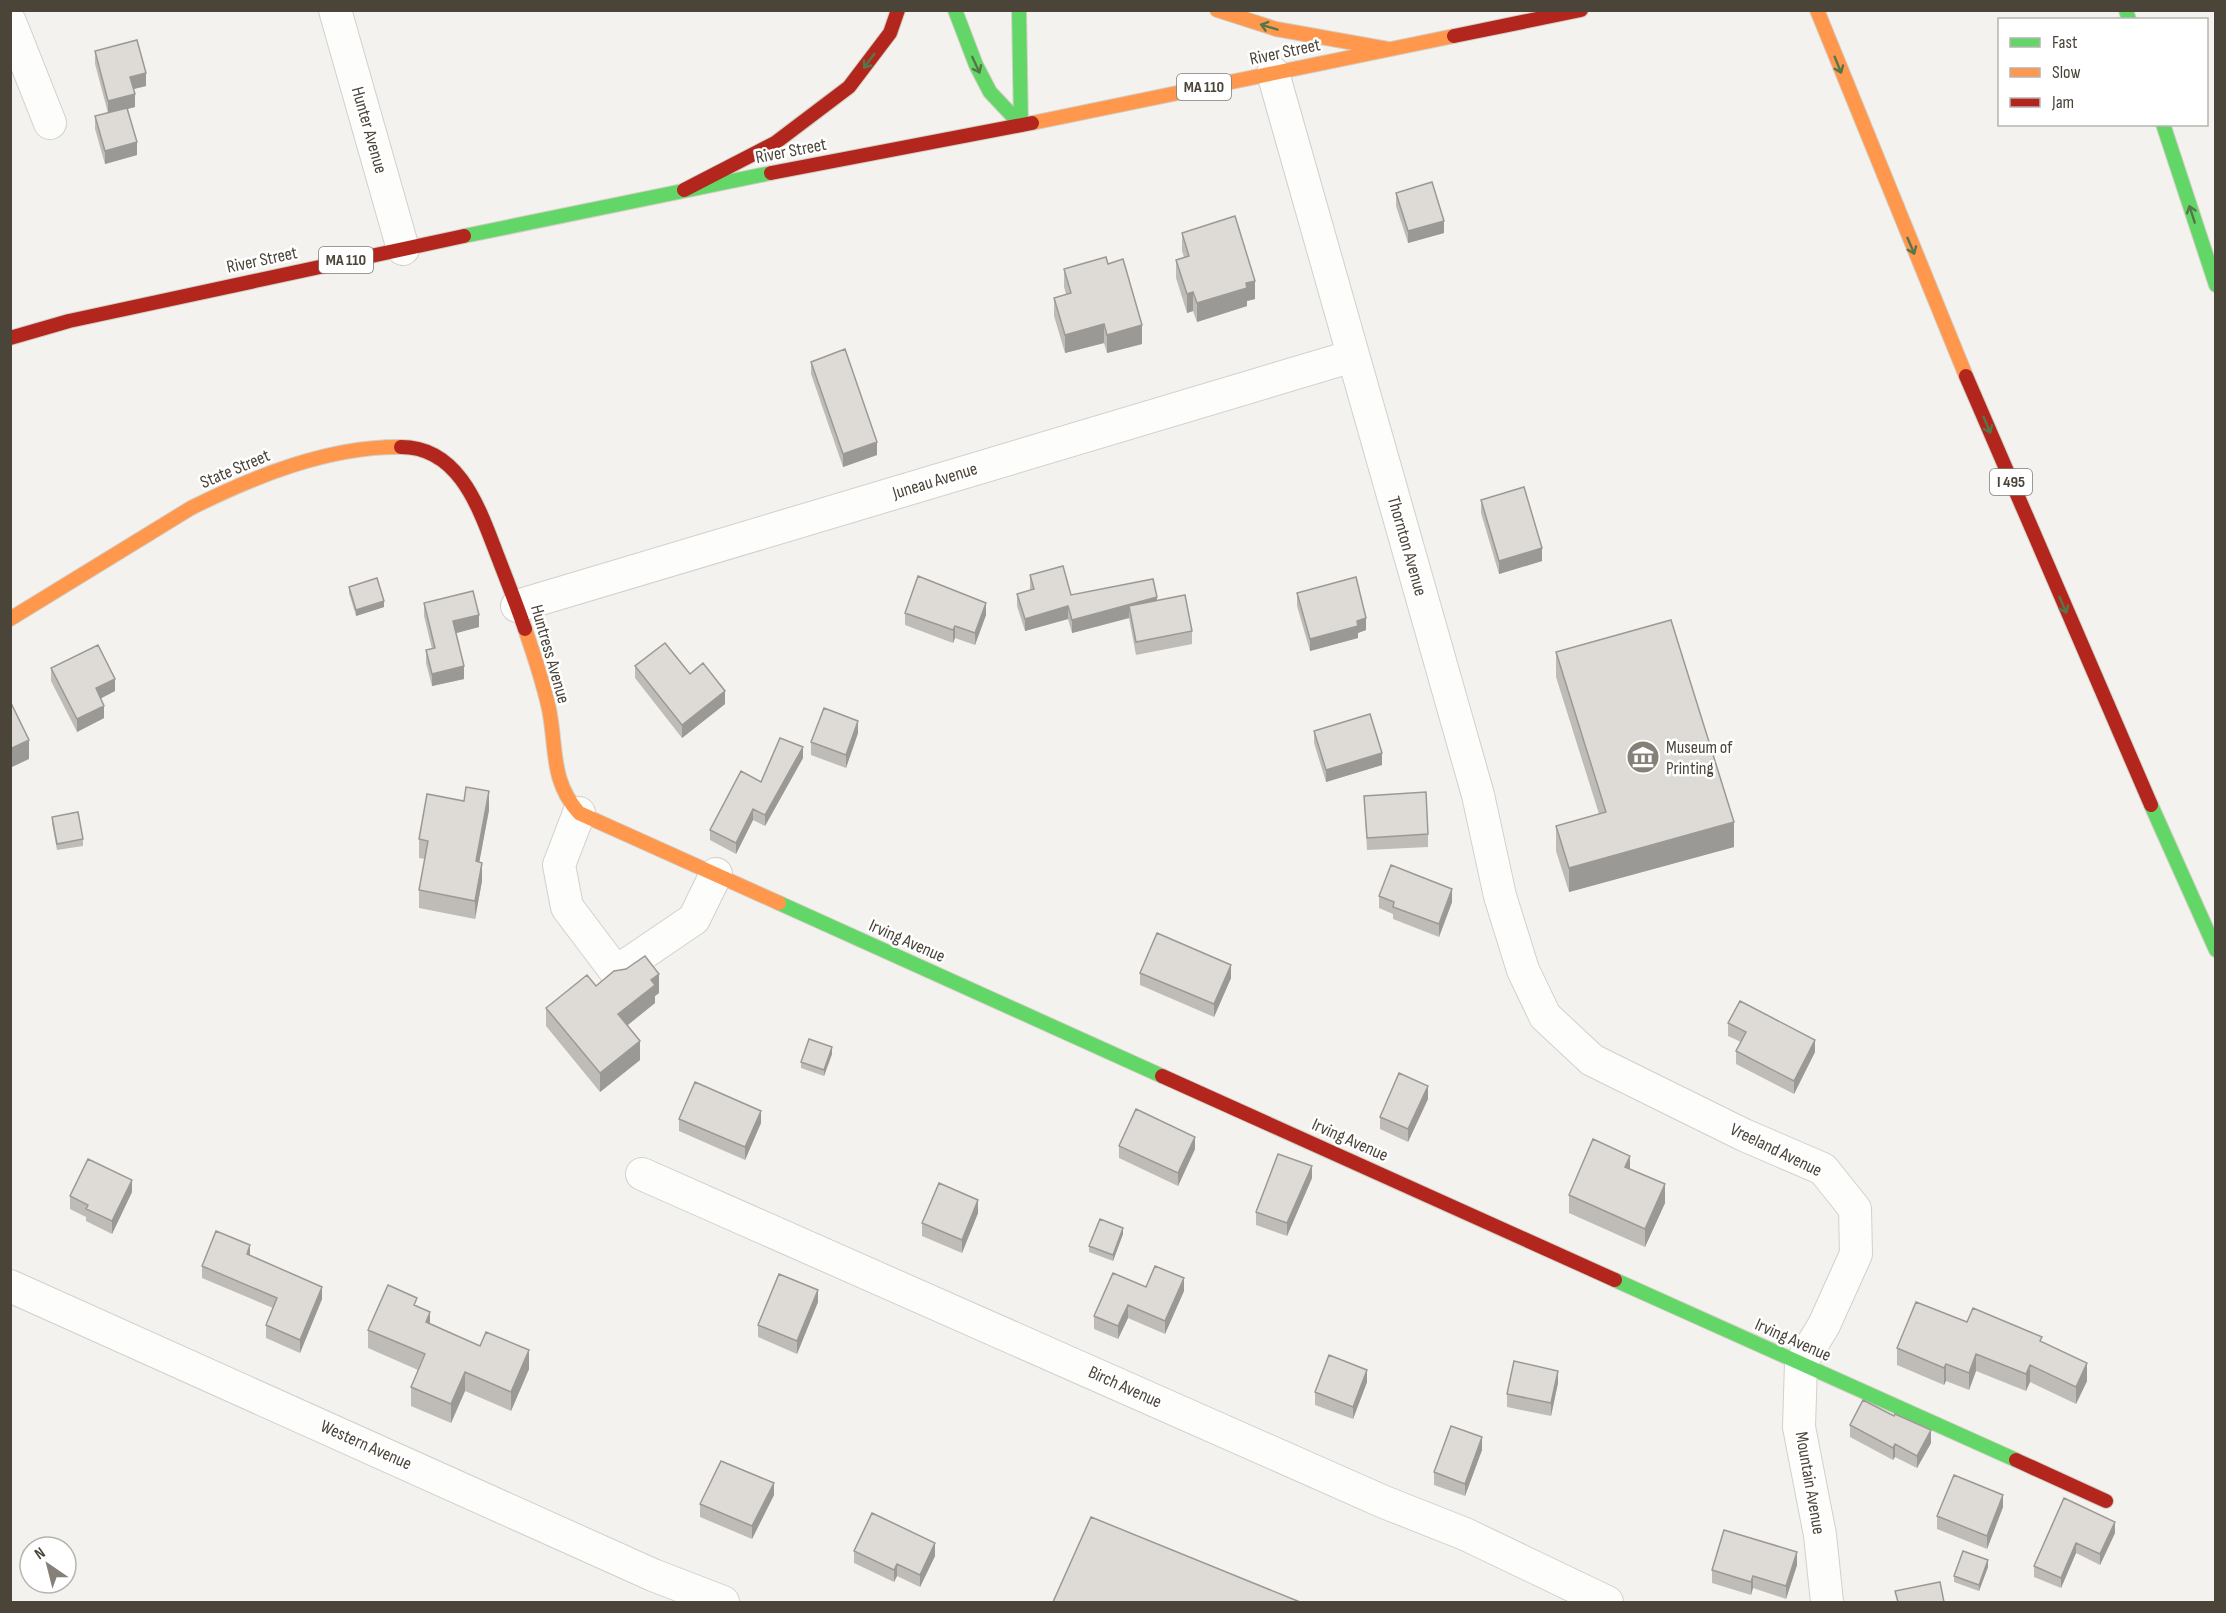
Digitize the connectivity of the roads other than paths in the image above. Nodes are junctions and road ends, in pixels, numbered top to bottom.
1 (335, 10) edge
2 (898, 10) edge
3 (955, 10) edge
4 (1019, 10) edge
5 (1217, 10) edge
6 (1581, 10) edge
7 (1817, 10) edge
8 (10, 22) edge
9 (1388, 49) junction
10 (1273, 73) junction
11 (50, 123) dead end
12 (1021, 125) junction
13 (2164, 126) edge
14 (684, 190) junction
15 (403, 249) junction
16 (2216, 285) edge
17 (10, 338) edge
18 (1353, 356) junction
19 (478, 507) joint
20 (517, 606) junction
21 (10, 619) edge
22 (579, 813) junction
23 (716, 874) junction
24 (2216, 950) edge
25 (1545, 1016) joint
26 (642, 1174) dead end
27 (10, 1286) edge
28 (1801, 1364) junction
29 (2106, 1501) dead end
30 (723, 1602) edge
31 (1607, 1602) edge
32 (1827, 1602) edge

1 - 15 street, Hunter Avenue
2 -> 14 main road
3 -> 12 main road
4 - 12 main road
9 -> 5 main road
6 - 9 main road, River Street / MA 110
7 -> 24 main road, I 495
8 - 11 street
9 - 10 main road, River Street / MA 110
10 - 12 main road, River Street / MA 110
10 - 18 street, Thornton Avenue
12 - 14 main road, River Street / MA 110
16 -> 13 main road
14 - 15 main road, River Street / MA 110
15 - 17 main road, River Street / MA 110
18 - 20 street, Juneau Avenue
18 - 25 street, Thornton Avenue
19 - 20 main road, Huntress Avenue
19 - 21 main road, State Street
20 - 22 main road, Huntress Avenue
22 - 23 main road, Irving Avenue
22 - 23 street
23 - 28 main road, Irving Avenue
25 - 28 street, Vreeland Avenue
26 - 31 street, Birch Avenue
27 - 30 street, Western Avenue
28 - 29 main road, Irving Avenue
28 - 32 street, Mountain Avenue

